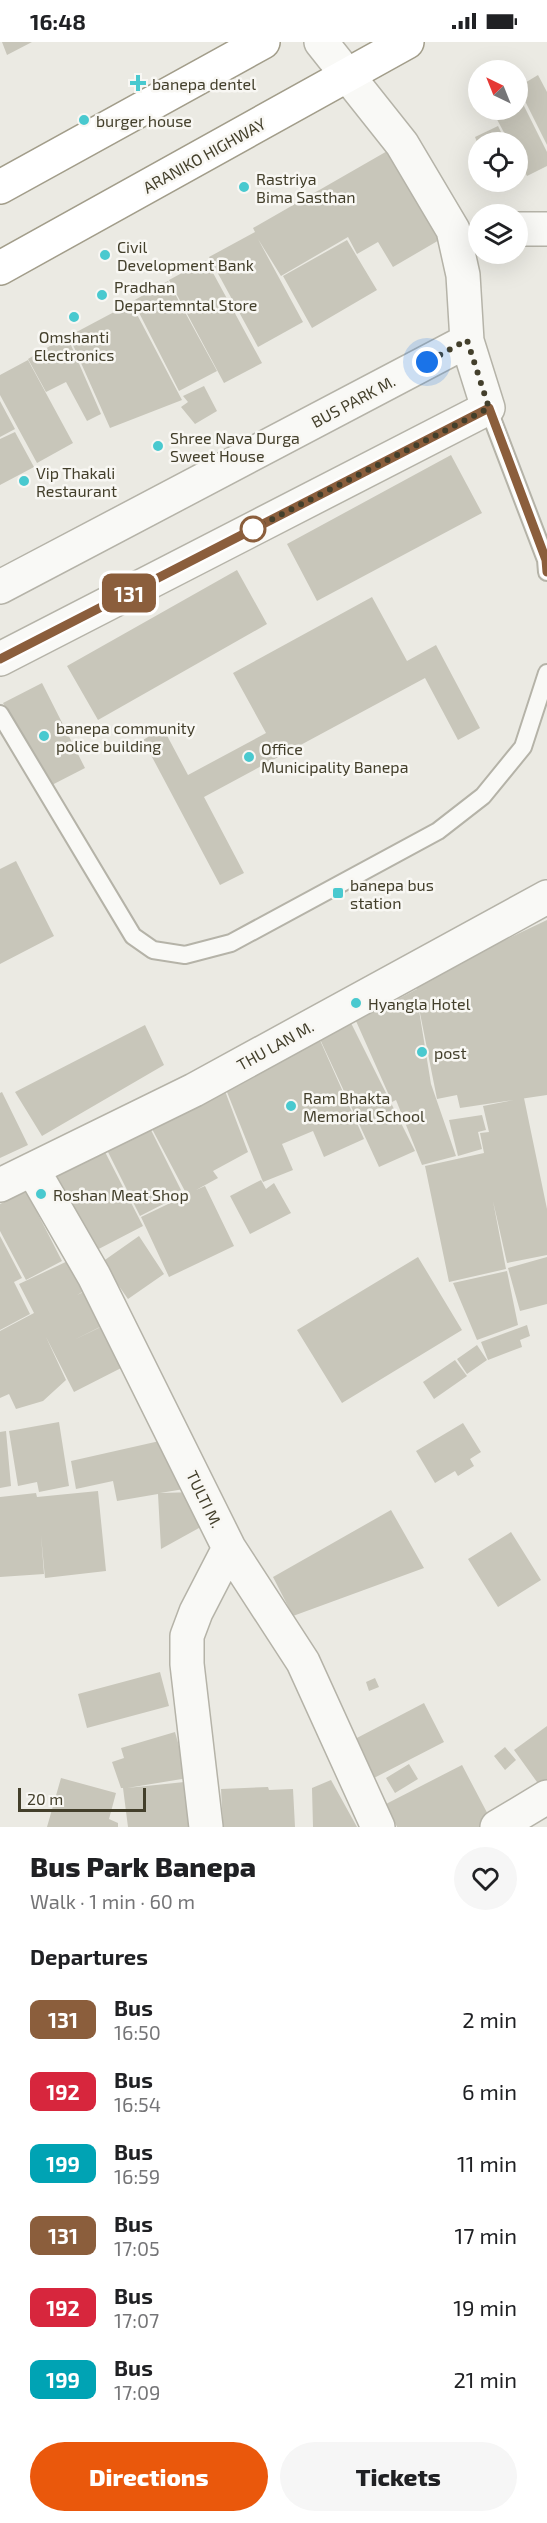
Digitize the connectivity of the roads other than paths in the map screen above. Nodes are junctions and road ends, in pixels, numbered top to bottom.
1 (263, 42) edge
2 (321, 42) edge
3 (407, 42) edge
4 (346, 76) junction
5 (0, 187) edge
6 (528, 229) edge
7 (547, 229) edge
8 (466, 230) edge
9 (0, 268) edge
10 (467, 340) junction
11 (489, 408) junction
12 (547, 572) edge
13 (0, 587) edge
14 (0, 659) edge
15 (547, 673) edge
16 (0, 714) edge
17 (547, 897) edge
18 (33, 1170) junction
19 (0, 1185) edge
20 (228, 1548) junction
21 (547, 1797) edge
22 (206, 1827) edge
23 (378, 1827) edge
24 (497, 1827) edge

1 - 5 highway
2 - 4 street
3 - 4 highway, ARANIKO HIGHWAY
4 - 8 street
4 - 9 highway, ARANIKO HIGHWAY
6 - 7 street
8 - 10 street
10 - 11 street
10 - 13 street, BUS PARK M.
11 - 12 lane
11 - 14 street
15 - 16 lane
17 - 18 street, THU LAN M.
18 - 19 street, THU LAN M.
18 - 20 street, TULTI M.
20 - 22 street
20 - 23 street, TULTI M.
21 - 24 street

